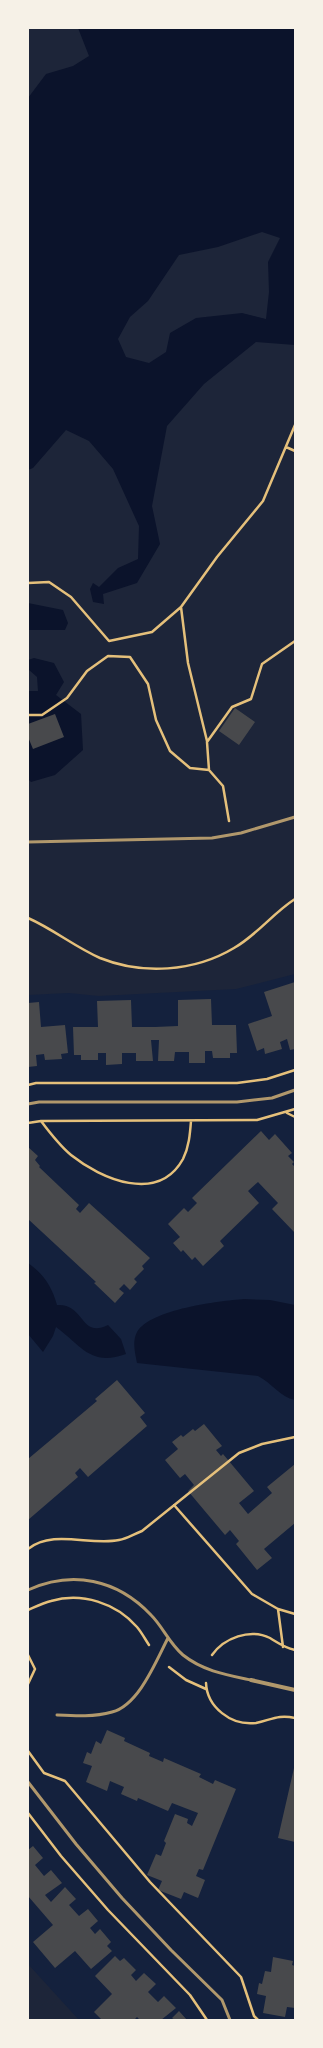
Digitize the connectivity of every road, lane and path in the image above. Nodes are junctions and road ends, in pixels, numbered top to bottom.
1 (295, 425) edge
2 (286, 447) junction
3 (295, 451) edge
4 (28, 583) edge
5 (181, 607) junction
6 (295, 641) edge
7 (28, 715) edge
8 (207, 742) junction
9 (209, 770) junction
10 (295, 816) edge
11 (212, 838) junction
12 (28, 842) edge
13 (295, 899) edge
14 (28, 918) edge
15 (295, 1070) edge
16 (28, 1085) edge
17 (295, 1090) edge
18 (28, 1104) edge
19 (295, 1109) edge
20 (286, 1112) junction
21 (295, 1117) edge
22 (41, 1121) junction
23 (191, 1121) junction
24 (28, 1123) edge
25 (295, 1436) edge
26 (174, 1505) junction
27 (28, 1549) edge
28 (28, 1590) edge
29 (278, 1609) junction
30 (28, 1610) edge
31 (295, 1614) edge
32 (168, 1638) junction
33 (283, 1647) junction
34 (295, 1650) edge
35 (28, 1656) edge
36 (158, 1656) junction
37 (206, 1668) junction
38 (251, 1680) joint
39 (28, 1684) edge
40 (206, 1689) junction
41 (295, 1690) edge
42 (57, 1715) dead end
43 (295, 1718) edge
44 (28, 1751) edge
45 (28, 1782) edge
46 (28, 1813) edge
47 (207, 2020) edge
48 (230, 2020) edge
49 (258, 2020) edge

1 - 2 path
2 - 3 path
2 - 5 path
4 - 5 path
5 - 8 path
6 - 8 path
7 - 9 path
8 - 9 path
9 - 11 path
10 - 11 lane
11 - 12 lane
13 - 14 path
15 - 16 path
17 - 18 lane
19 - 20 path
20 - 21 path
20 - 23 path
22 - 23 path
22 - 23 path
22 - 24 path
25 - 26 path
26 - 27 path
26 - 29 path
28 - 32 lane
29 - 31 path
29 - 33 path
30 - 36 path
32 - 36 lane
32 - 37 lane
33 - 34 path
33 - 37 path
35 - 39 path
36 - 40 path
36 - 42 lane
37 - 38 lane
37 - 40 path
38 - 41 street
40 - 43 path
44 - 49 path
45 - 48 lane
46 - 47 path

